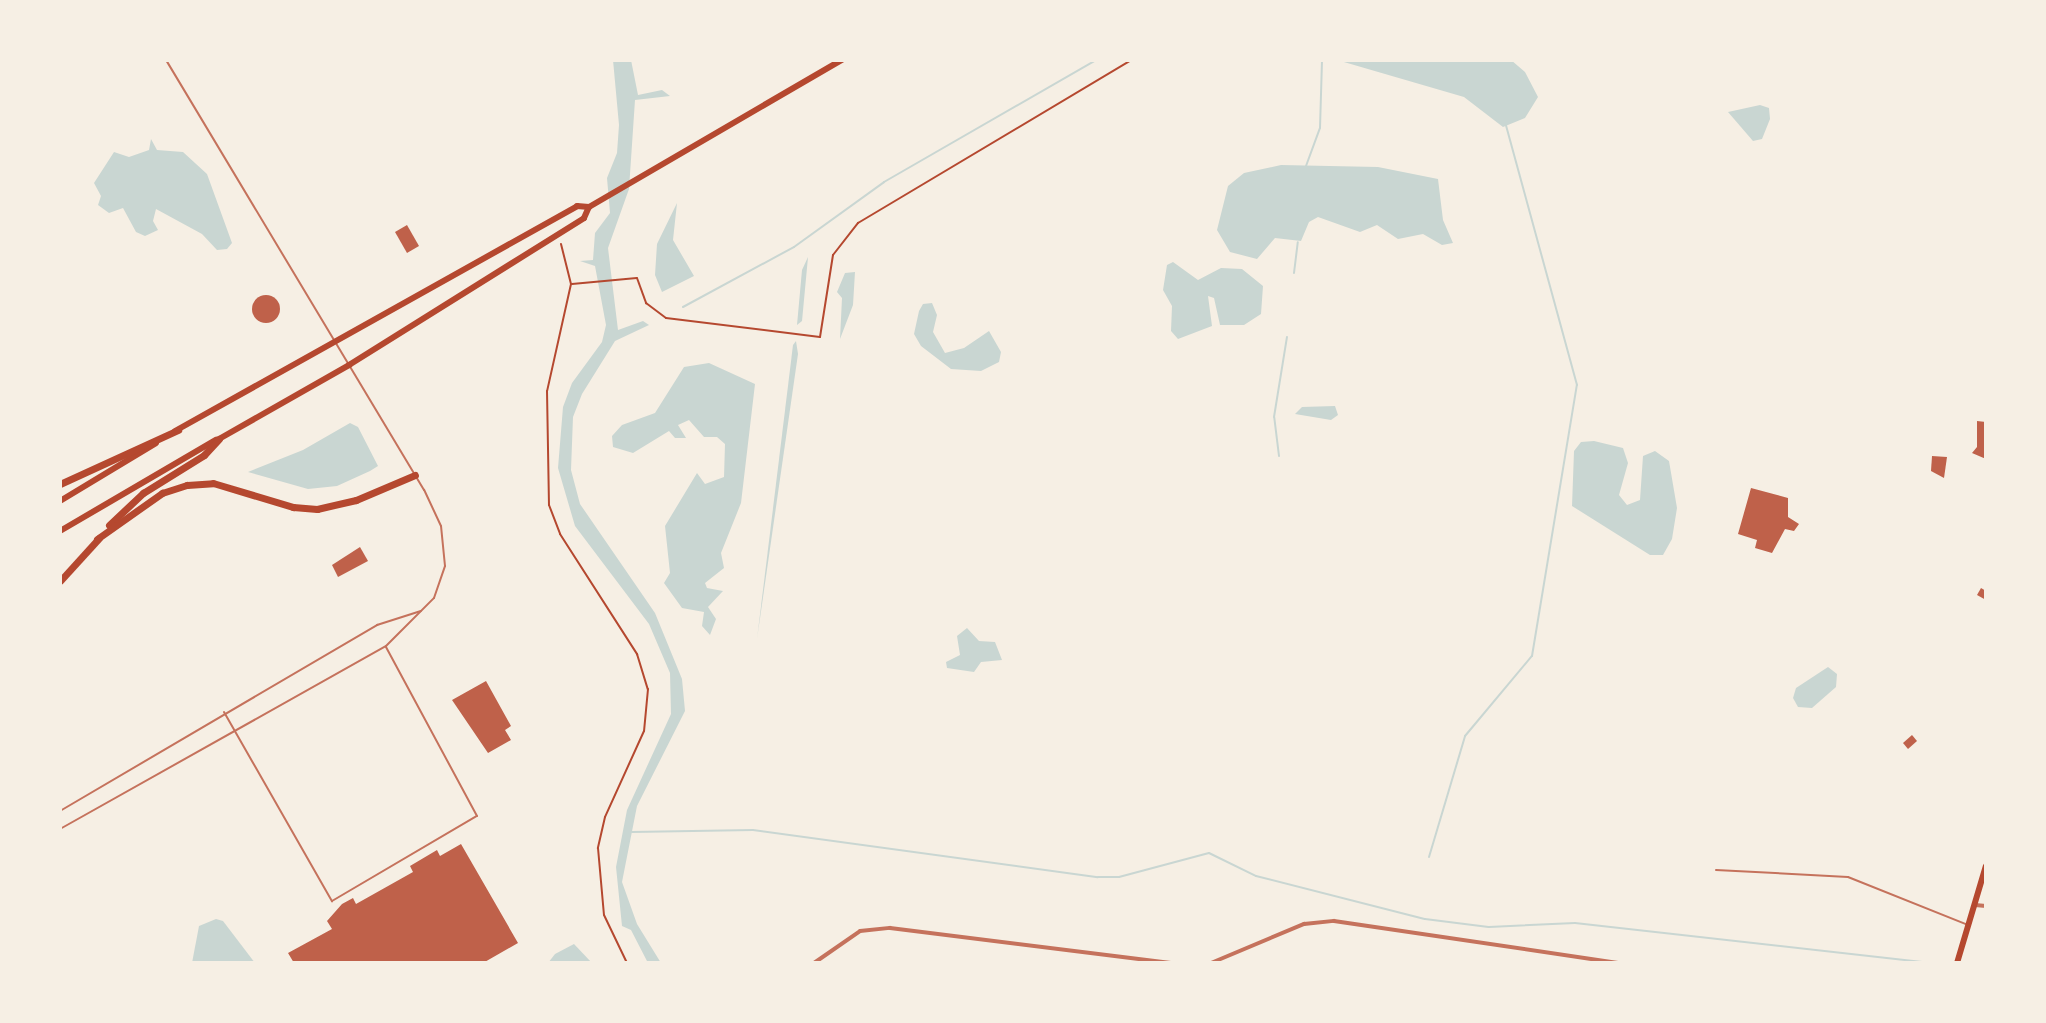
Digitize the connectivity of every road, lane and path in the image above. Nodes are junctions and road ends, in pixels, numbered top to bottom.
1 (166, 60) edge
2 (842, 60) edge
3 (1131, 60) edge
4 (589, 207) junction
5 (561, 244) dead end
6 (571, 284) junction
7 (334, 341) junction
8 (349, 365) junction
9 (178, 430) junction
10 (219, 439) junction
11 (415, 475) junction
12 (60, 484) edge
13 (60, 501) edge
14 (60, 531) edge
15 (97, 539) junction
16 (74, 565) junction
17 (60, 574) edge
18 (60, 581) edge
19 (422, 610) junction
20 (386, 646) junction
21 (224, 712) junction
22 (235, 732) junction
23 (60, 811) edge
24 (60, 829) edge
25 (1986, 866) edge
26 (1716, 870) dead end
27 (1975, 905) junction
28 (1986, 906) edge
29 (1969, 925) junction
30 (1234, 956) junction
31 (1564, 956) junction
32 (1958, 960) edge
33 (627, 963) edge
34 (814, 963) edge
35 (1173, 963) edge
36 (1211, 963) edge
37 (1229, 963) edge
38 (1562, 963) edge
39 (1618, 963) edge

1 - 7 lane
2 - 4 main road
3 - 6 path
4 - 7 main road
4 - 8 main road
5 - 6 path
6 - 33 path
7 - 8 lane
7 - 9 main road
8 - 10 main road
8 - 11 lane
9 - 12 highway
9 - 13 main road
10 - 14 main road
10 - 15 highway
11 - 15 highway
11 - 19 lane
15 - 16 highway
16 - 17 highway
16 - 18 highway
19 - 20 lane
19 - 21 lane
20 - 22 lane
20 - 22 lane
21 - 22 lane
21 - 23 lane
22 - 24 lane
25 - 27 main road
26 - 29 lane
27 - 28 street
27 - 29 main road
29 - 32 main road
30 - 31 street
30 - 36 street
30 - 37 street
31 - 38 street
31 - 39 street
34 - 35 street

